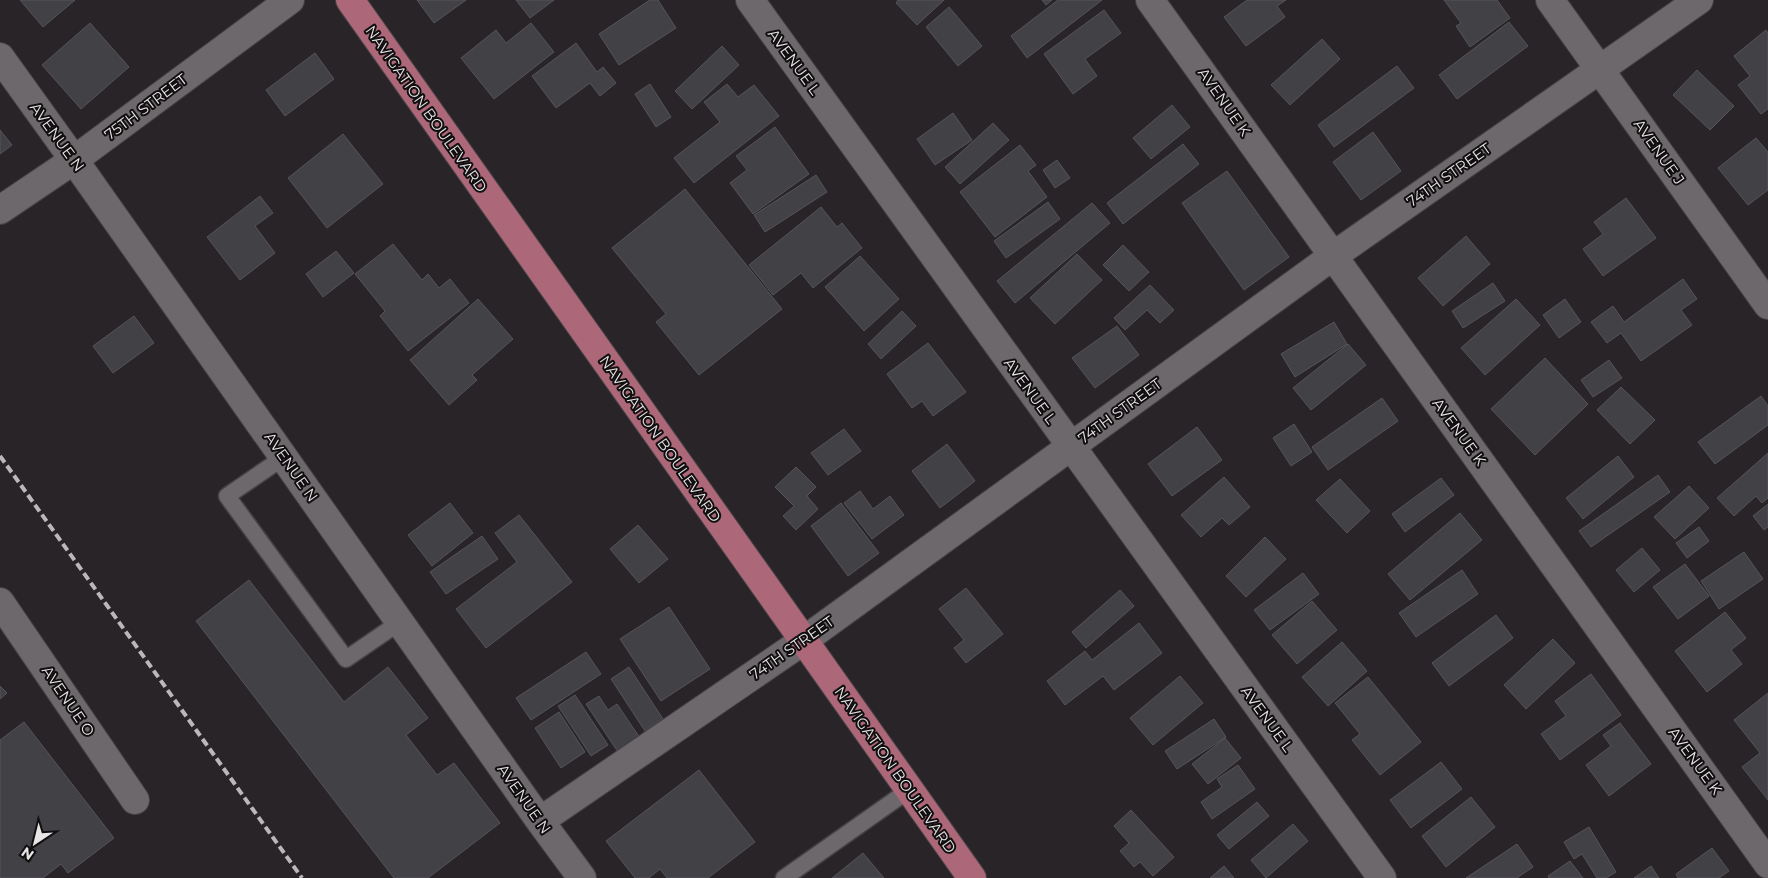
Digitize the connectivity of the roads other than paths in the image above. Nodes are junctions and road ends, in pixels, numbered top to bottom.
1 (290, 0) edge
2 (350, 0) edge
3 (750, 0) edge
4 (1150, 0) edge
5 (1550, 0) edge
6 (1699, 0) edge
7 (0, 58) edge
8 (1601, 70) junction
9 (74, 160) junction
10 (0, 210) edge
11 (1333, 256) junction
12 (1768, 305) edge
13 (1070, 446) junction
14 (284, 457) junction
15 (0, 602) edge
16 (400, 622) junction
17 (803, 641) junction
18 (909, 790) junction
19 (135, 800) dead end
20 (540, 822) junction
21 (1768, 864) edge
22 (582, 878) edge
23 (784, 878) edge
24 (972, 878) edge
25 (1382, 878) edge

1 - 9 street, 75TH STREET
2 - 17 main road, NAVIGATION BOULEVARD
3 - 13 street, AVENUE L
4 - 11 street, AVENUE K
5 - 8 street, AVENUE J
6 - 8 street, 74TH STREET
7 - 9 street, AVENUE N
8 - 11 street, 74TH STREET
8 - 12 street, AVENUE J
9 - 10 street, 75TH STREET
9 - 14 street, AVENUE N
11 - 13 street, 74TH STREET
11 - 21 street, AVENUE K
13 - 17 street, 74TH STREET
13 - 25 street, AVENUE L
14 - 16 street, AVENUE N
14 - 16 lane
15 - 19 street, AVENUE O
16 - 20 street, AVENUE N
17 - 18 main road, NAVIGATION BOULEVARD
17 - 20 street, 74TH STREET
18 - 23 lane
18 - 24 main road, NAVIGATION BOULEVARD
20 - 22 street, AVENUE N

